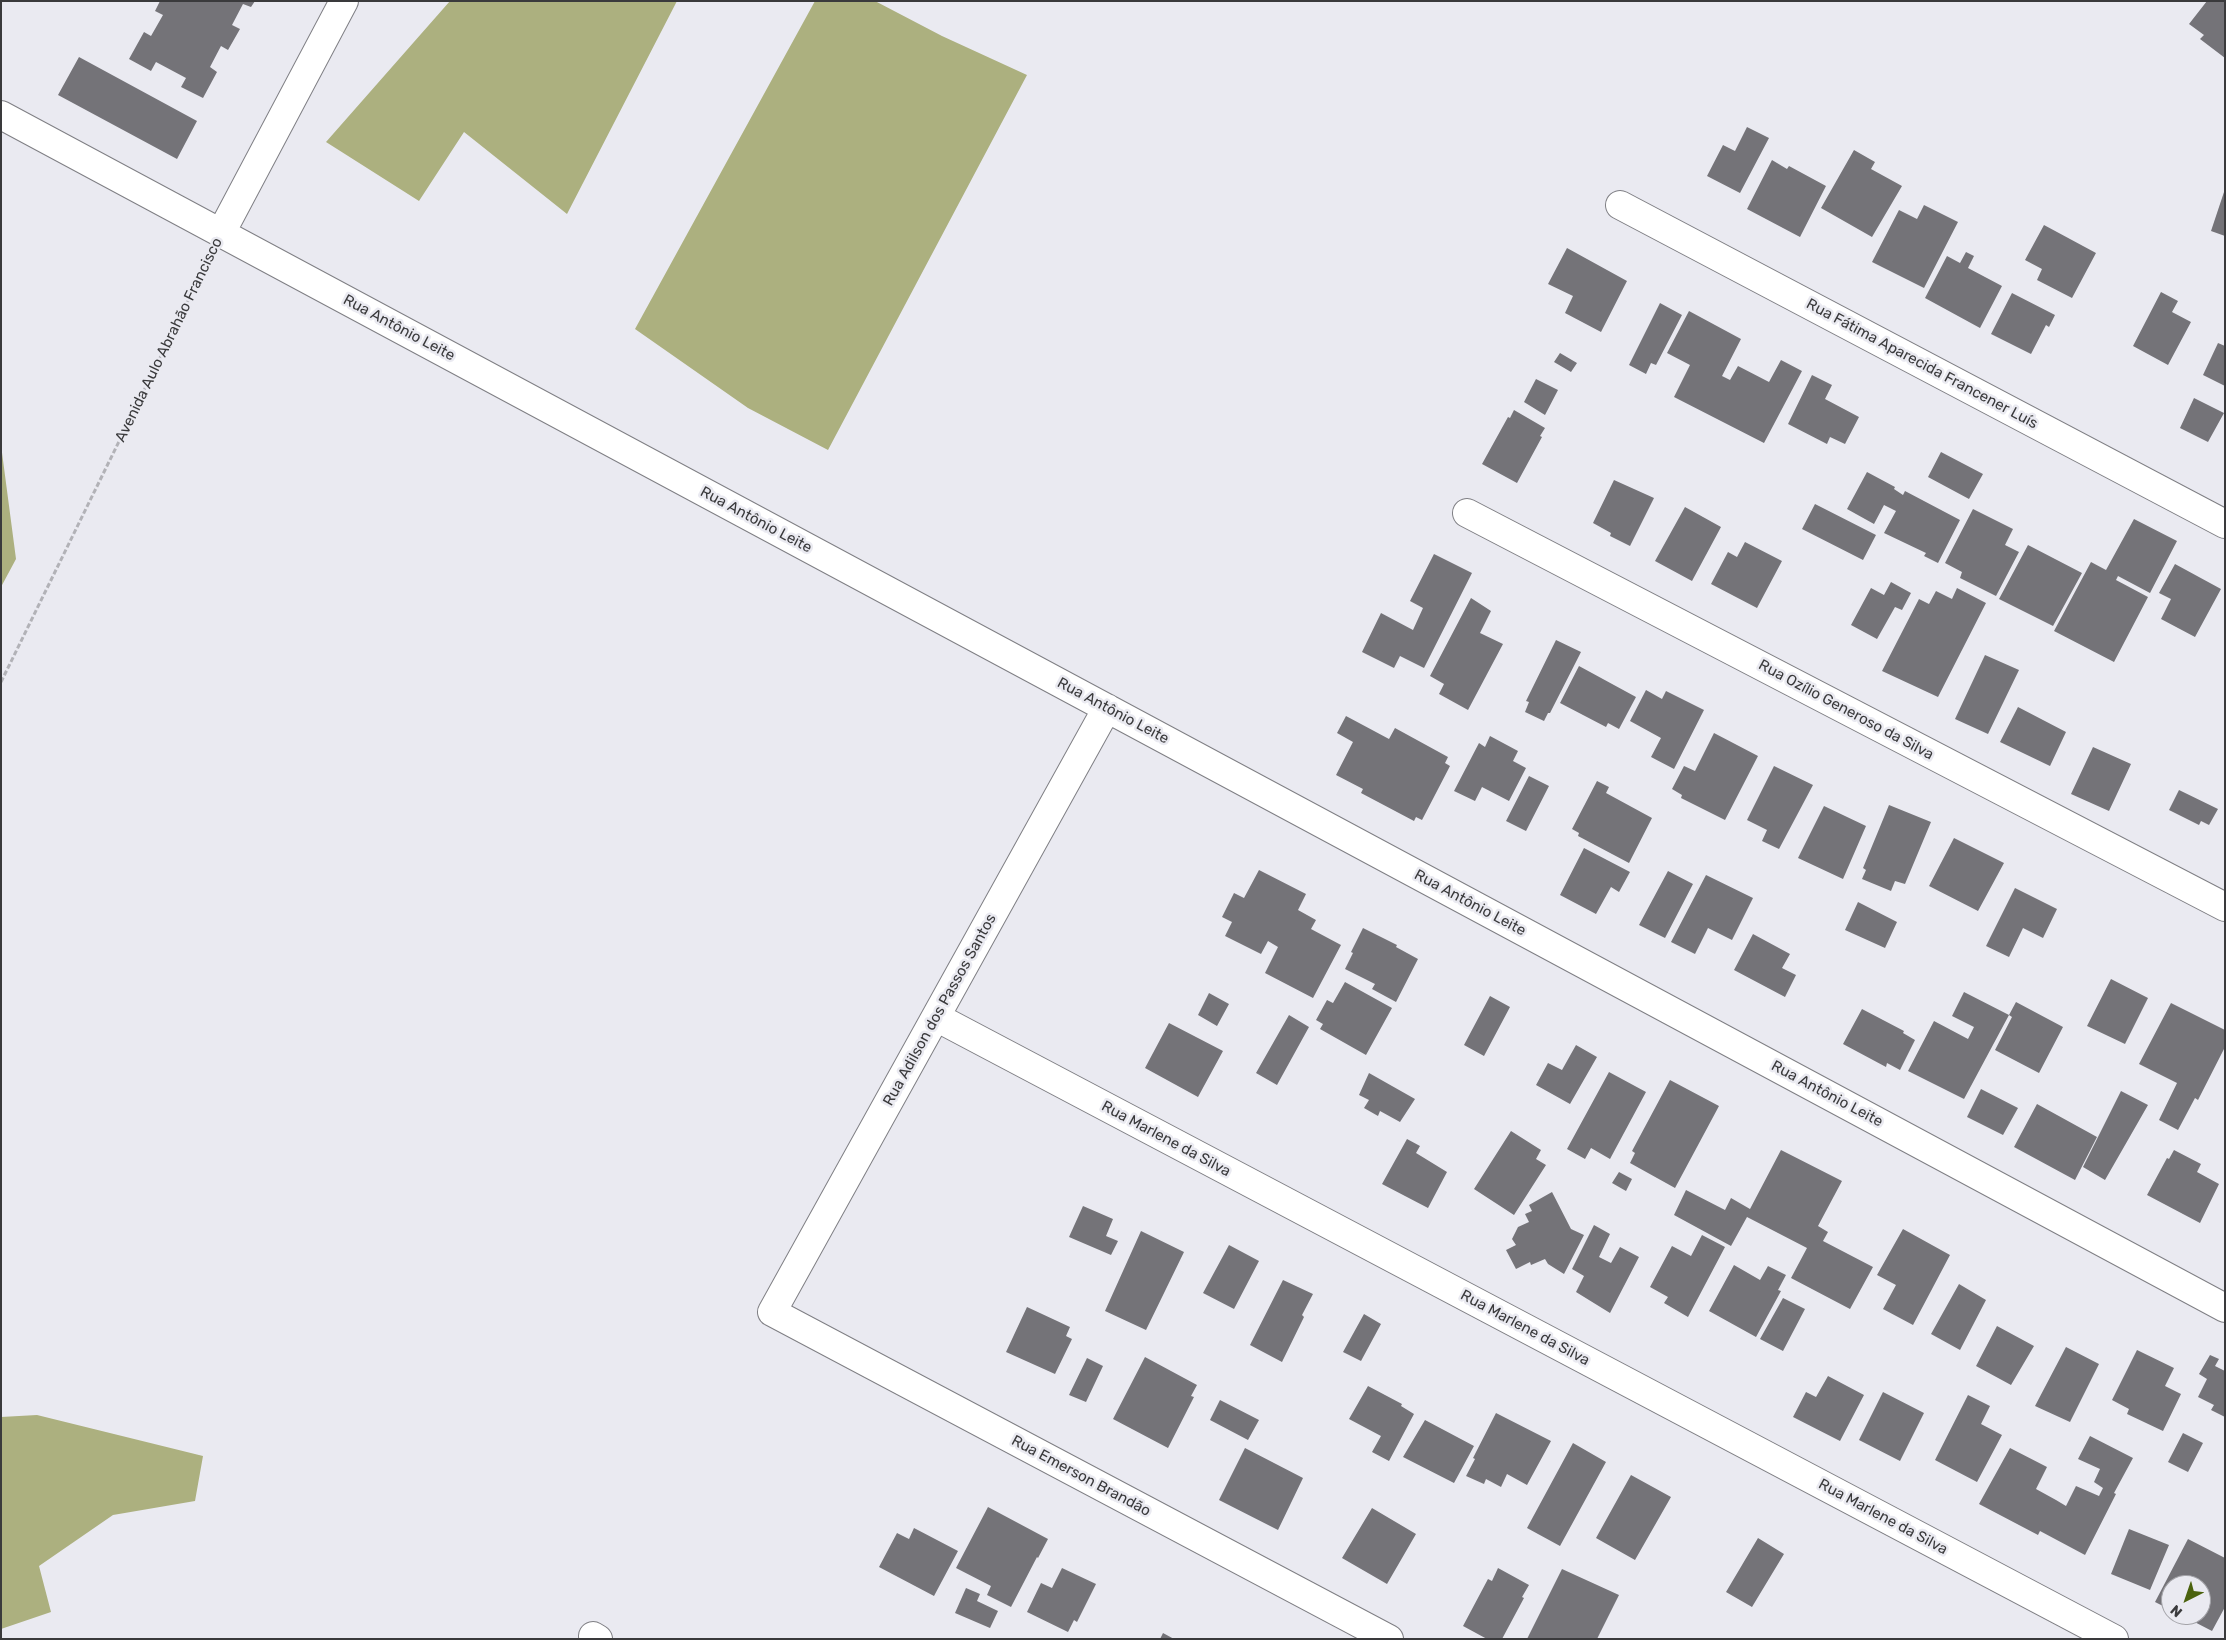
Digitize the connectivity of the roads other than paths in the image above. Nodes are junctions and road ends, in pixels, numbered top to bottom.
1 (344, 1) edge
2 (1, 115) edge
3 (1620, 205) dead end
4 (221, 233) junction
5 (1468, 513) dead end
6 (2225, 524) edge
7 (1107, 708) junction
8 (2225, 907) edge
9 (936, 1017) junction
10 (2225, 1308) edge
11 (772, 1312) joint
12 (1389, 1639) edge
13 (2114, 1639) edge

1 - 4 street, Avenida Aulo Abrahão Francisco
2 - 4 street, Rua Antônio Leite
3 - 6 street, Rua Fátima Aparecida Francener Luís
4 - 7 street, Rua Antônio Leite
5 - 8 street, Rua Ozílio Generoso da Silva
7 - 9 street, Rua Adilson dos Passos Santos
7 - 10 street, Rua Antônio Leite
9 - 11 street, Rua Adilson dos Passos Santos
9 - 13 street, Rua Marlene da Silva
11 - 12 street, Rua Emerson Brandão

